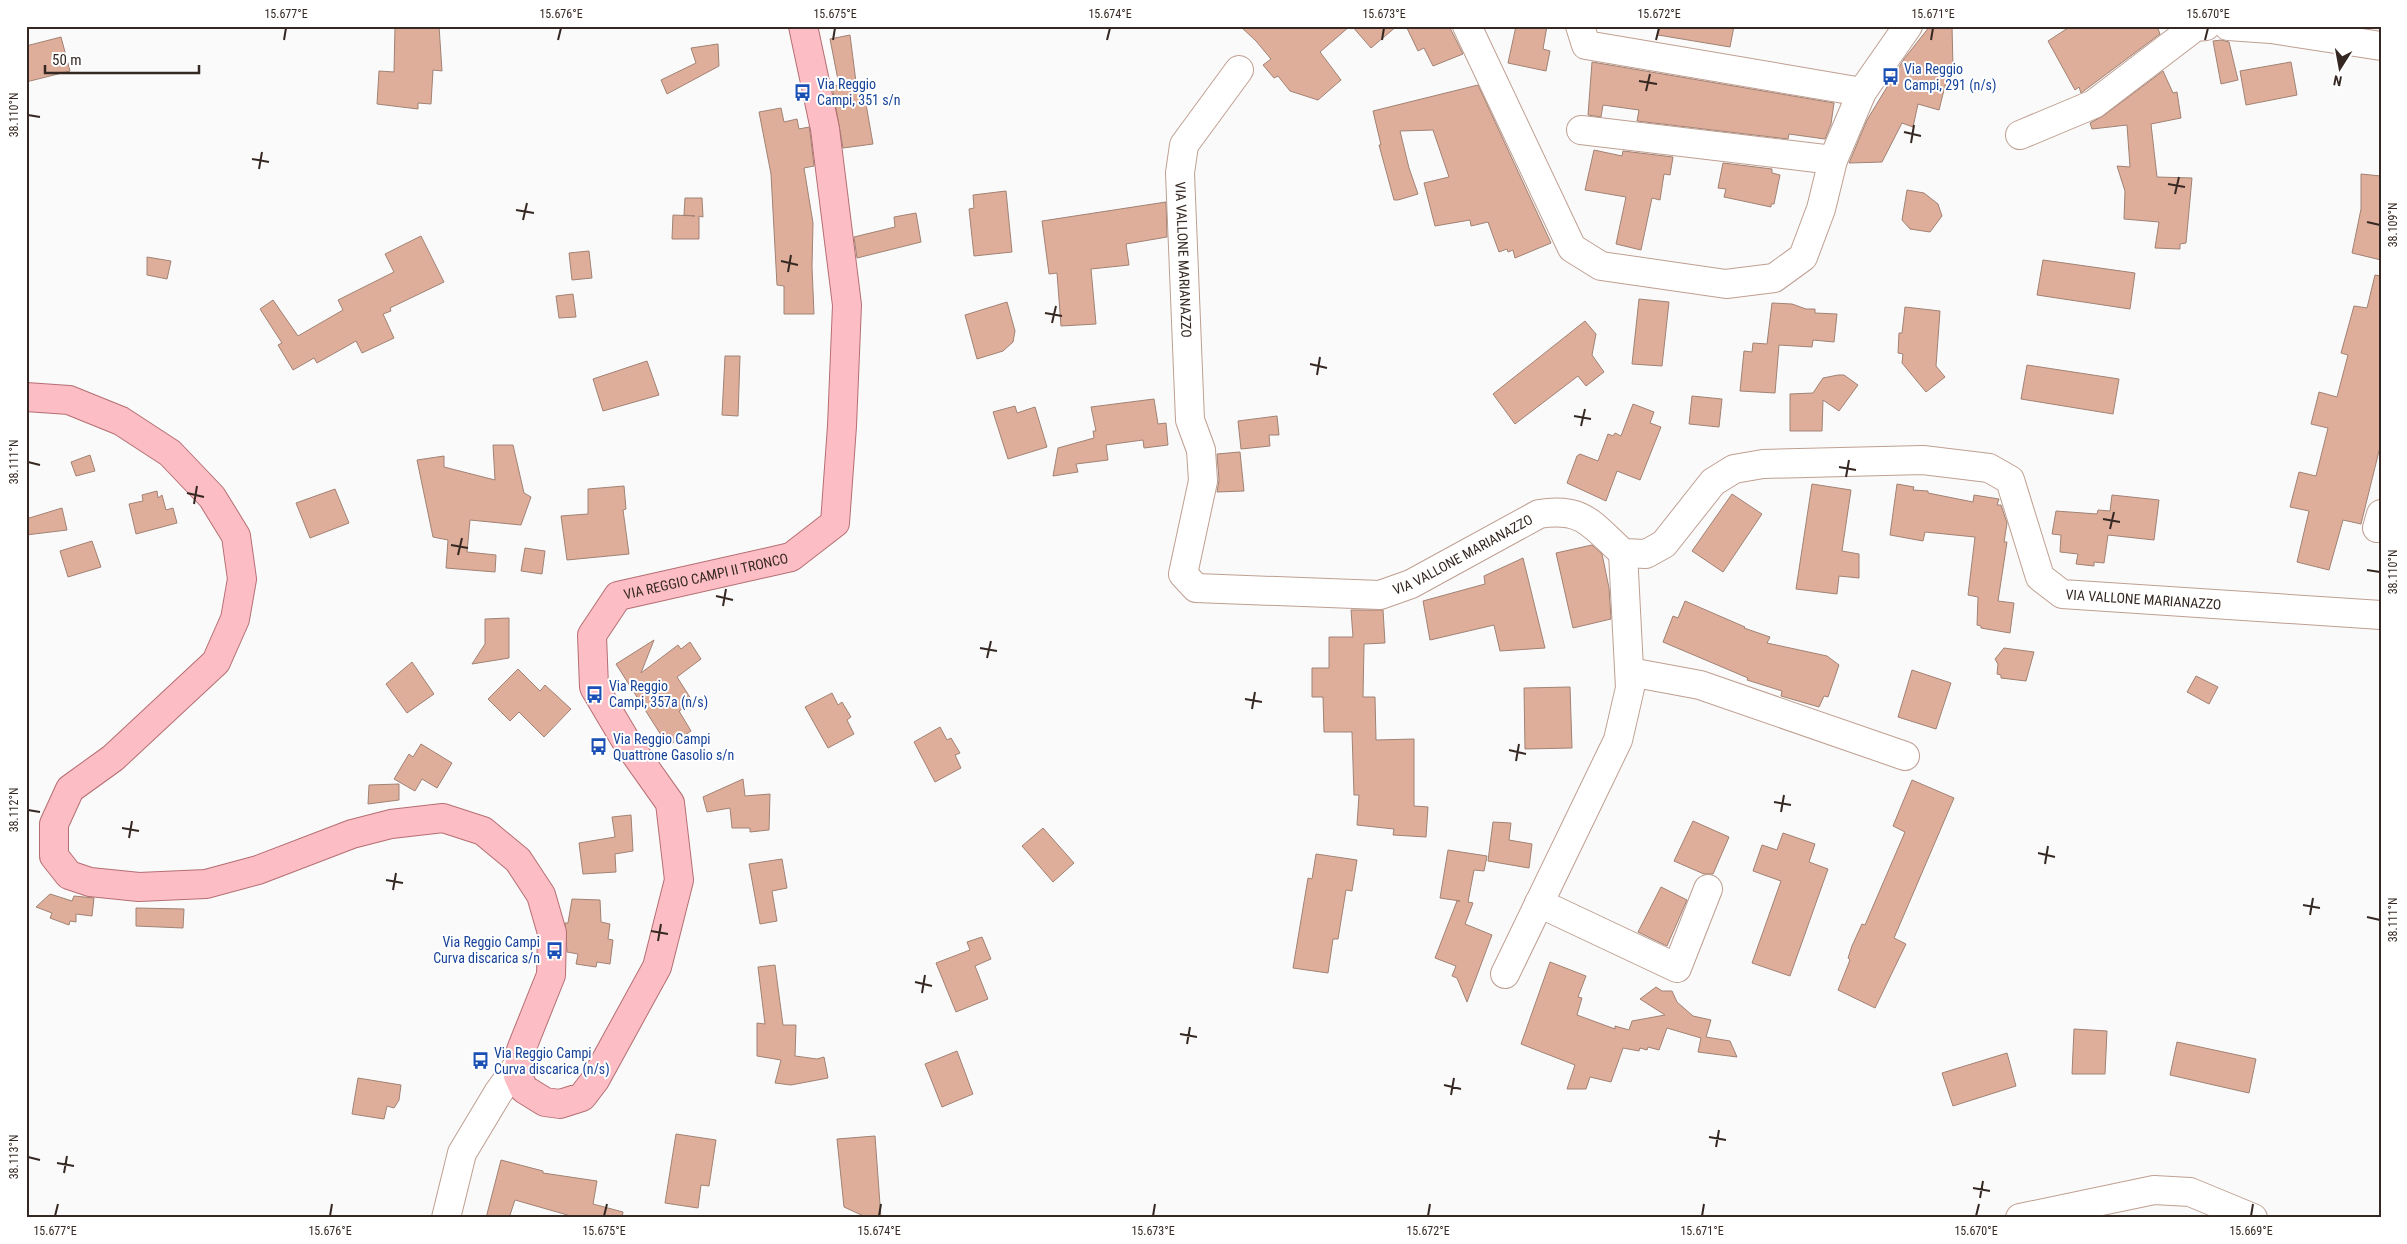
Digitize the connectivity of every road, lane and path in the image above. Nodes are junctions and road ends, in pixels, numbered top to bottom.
1 (803, 26) edge
2 (1467, 26) edge
3 (1580, 26) edge
4 (1908, 26) edge
5 (2198, 26) edge
6 (2228, 26) edge
7 (2375, 38) edge
8 (1239, 70) dead end
9 (1862, 92) junction
10 (1581, 130) dead end
11 (2020, 135) dead end
12 (1833, 160) junction
13 (26, 397) edge
14 (1623, 553) junction
15 (2381, 616) edge
16 (1630, 672) junction
17 (1905, 756) dead end
18 (1708, 889) dead end
19 (1540, 903) junction
20 (1505, 974) dead end
21 (518, 1065) junction
22 (446, 1218) edge
23 (2020, 1218) edge
24 (2253, 1218) edge

1 - 21 main road, VIA REGGIO CAMPI II TRONCO
2 - 12 street
3 - 9 street
4 - 9 street
5 - 11 street
6 - 7 street
8 - 14 street, VIA VALLONE MARIANAZZO
9 - 12 street
10 - 12 street
13 - 21 main road
14 - 15 street, VIA VALLONE MARIANAZZO
14 - 16 street
16 - 17 street
16 - 19 street
18 - 19 street
19 - 20 street
21 - 22 street
23 - 24 street

